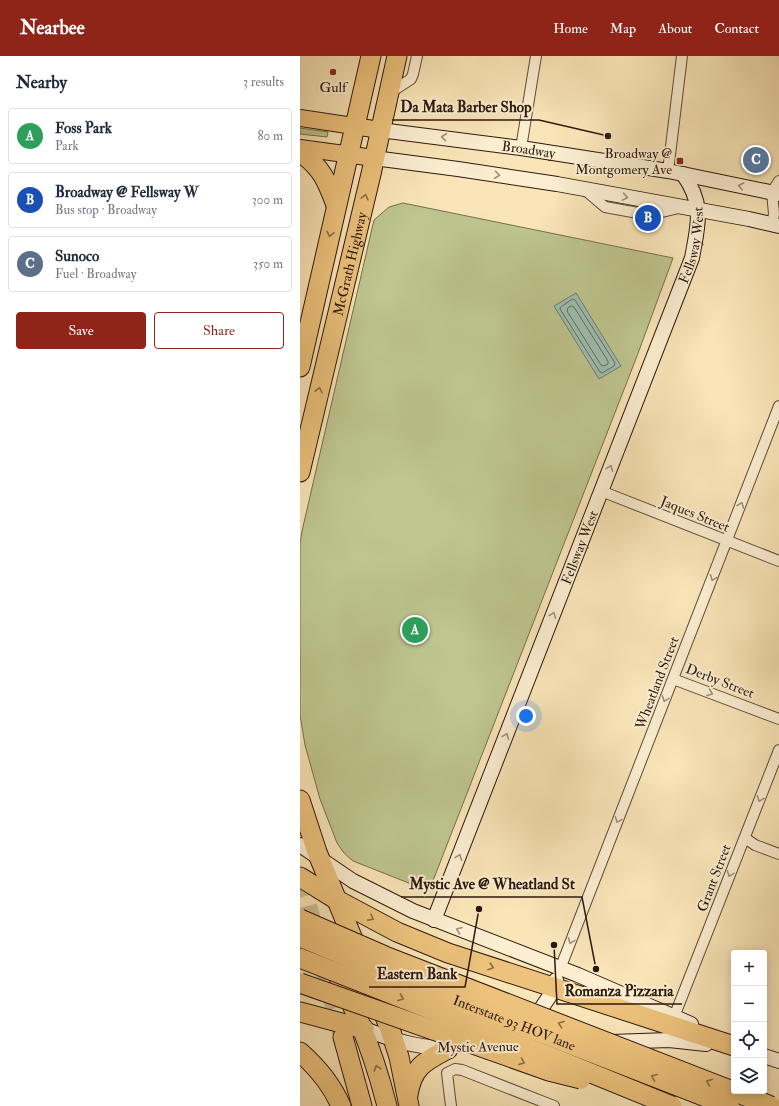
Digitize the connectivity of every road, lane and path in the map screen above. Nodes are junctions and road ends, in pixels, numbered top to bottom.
1 (371, 56) edge
2 (397, 56) edge
3 (417, 56) edge
4 (536, 56) edge
5 (682, 56) edge
6 (388, 94) junction
7 (300, 118) edge
8 (354, 126) junction
9 (380, 130) junction
10 (300, 148) edge
11 (521, 148) junction
12 (300, 152) edge
13 (348, 155) junction
14 (374, 158) junction
15 (668, 171) junction
16 (683, 174) junction
17 (777, 189) edge
18 (336, 206) junction
19 (698, 211) junction
20 (776, 225) edge
21 (300, 368) edge
22 (779, 406) edge
23 (305, 430) edge
24 (300, 472) edge
25 (601, 491) junction
26 (727, 541) junction
27 (779, 561) edge
28 (673, 678) junction
29 (779, 719) edge
30 (779, 750) edge
31 (300, 800) edge
32 (745, 838) junction
33 (300, 845) edge
34 (779, 854) edge
35 (321, 860) junction
36 (300, 877) edge
37 (337, 900) junction
38 (300, 913) edge
39 (300, 918) edge
40 (434, 920) junction
41 (336, 934) junction
42 (300, 937) edge
43 (300, 958) edge
44 (560, 969) junction
45 (300, 983) edge
46 (553, 988) junction
47 (300, 1004) edge
48 (300, 1012) edge
49 (674, 1017) junction
50 (364, 1029) junction
51 (343, 1037) tunnel mouth
52 (394, 1041) junction
53 (731, 1043) edge
54 (731, 1043) edge
55 (494, 1048) junction
56 (731, 1048) edge
57 (448, 1049) junction
58 (300, 1052) edge
59 (767, 1057) edge
60 (779, 1061) edge
61 (634, 1090) junction
62 (408, 1101) edge
63 (341, 1106) edge
64 (362, 1106) edge
65 (387, 1106) edge
66 (451, 1106) edge
67 (554, 1106) edge
68 (672, 1106) edge
69 (730, 1106) edge
70 (771, 1106) edge

1 - 8 highway, McGrath Highway
2 - 6 highway, McGrath Highway
3 - 6 street
4 - 11 street
5 - 15 street
6 - 9 highway, McGrath Highway
7 - 8 main road, Broadway
8 - 9 main road, Broadway
8 - 13 highway, McGrath Highway
11 -> 9 main road, Broadway
9 - 14 highway, McGrath Highway
10 - 13 main road
11 - 15 main road, Broadway
12 - 18 highway
13 - 14 main road
13 - 18 highway, McGrath Highway
14 -> 19 main road
23 -> 14 highway, McGrath Highway
15 - 16 main road, Broadway
17 -> 16 main road, Broadway
16 - 19 main road, Fellsway West
17 - 20 street
18 -> 21 highway, McGrath Highway
19 - 20 main road
25 -> 19 main road, Fellsway West
26 -> 22 street, Wheatland Street
23 - 24 highway, McGrath Highway
25 - 26 street, Jaques Street
40 -> 25 main road, Fellsway West
26 - 27 street, Jaques Street
26 -> 28 street, Wheatland Street
28 -> 29 street, Derby Street
28 -> 44 street, Wheatland Street
30 -> 32 street, Grant Street
31 - 35 highway
32 - 34 street
32 -> 49 street, Grant Street
33 - 35 main road
35 - 37 highway
35 - 40 main road
36 - 37 highway
37 -> 46 highway
37 - 52 highway
38 - 41 highway, bridge
39 - 41 highway, bridge
39 - 50 highway
44 -> 40 main road
70 -> 41 highway, bridge
69 -> 42 highway, Interstate 93 HOV lane, bridge
43 -> 61 highway, bridge
44 - 46 main road
44 - 49 main road
45 -> 61 highway, bridge
46 - 54 highway
46 - 55 main road
47 - 50 main road, Mystic Avenue
48 - 50 highway
49 - 53 main road
50 - 52 main road, Mystic Avenue
65 -> 50 highway
51 - 64 highway
52 - 57 main road, Mystic Avenue
52 - 62 highway
55 - 56 main road, Mystic Avenue
55 - 57 main road, Mystic Avenue
57 - 62 highway
58 - 63 highway
59 - 60 main road
61 - 68 highway, bridge
66 - 67 street

